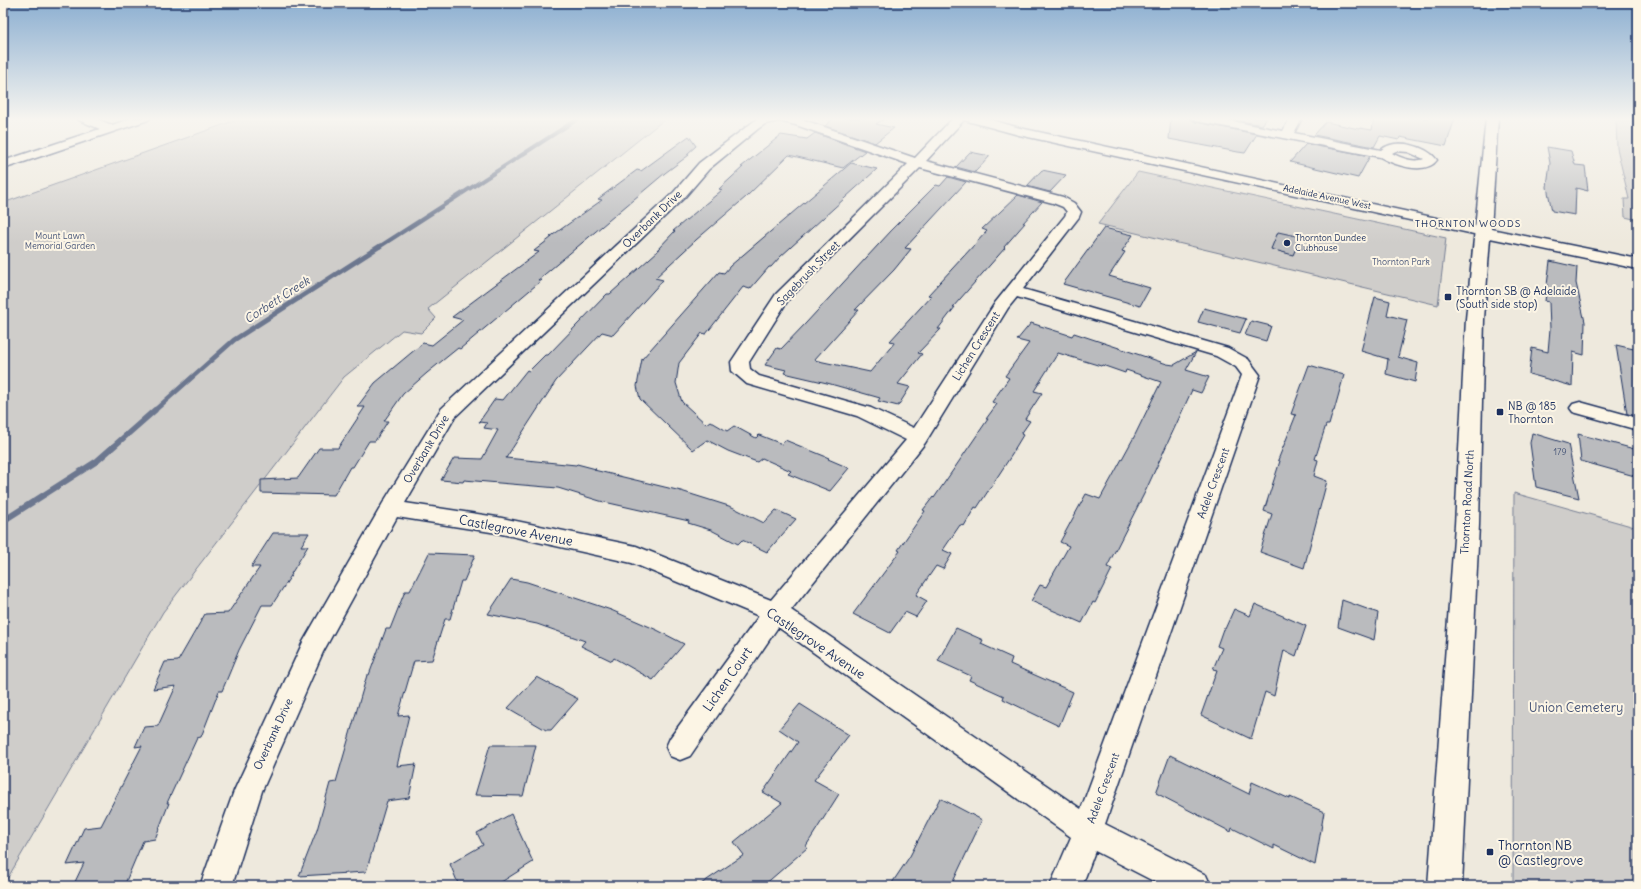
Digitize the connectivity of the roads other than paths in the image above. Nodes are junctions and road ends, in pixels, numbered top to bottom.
1 (20, 159) edge
2 (712, 159) edge
3 (908, 159) edge
4 (921, 159) edge
5 (1153, 159) edge
6 (1489, 159) edge
7 (918, 163) junction
8 (3, 165) edge
9 (1483, 232) junction
10 (1638, 264) edge
11 (1013, 291) junction
12 (1580, 408) dead end
13 (1638, 424) edge
14 (918, 438) junction
15 (391, 508) junction
16 (775, 612) junction
17 (680, 747) dead end
18 (1088, 831) junction
19 (216, 886) edge
20 (1066, 886) edge
21 (1195, 886) edge
22 (1444, 886) edge

1 - 8 street
2 - 15 street, Overbank Drive
3 - 7 street
4 - 7 street, Sagebrush Street
5 - 9 street, Adelaide Avenue West
6 - 9 main road, Thornton Road North
7 - 11 street, Lichen Crescent
7 - 14 street, Sagebrush Street
9 - 10 main road, Adelaide Avenue West
9 - 22 main road, Thornton Road North
11 - 14 street, Lichen Crescent
11 - 18 street, Adele Crescent
12 - 13 street
14 - 16 street, Lichen Crescent
15 - 16 street, Castlegrove Avenue
15 - 19 street, Overbank Drive
16 - 17 street, Lichen Court
16 - 18 street, Castlegrove Avenue
18 - 20 street
18 - 21 street, Castlegrove Avenue

